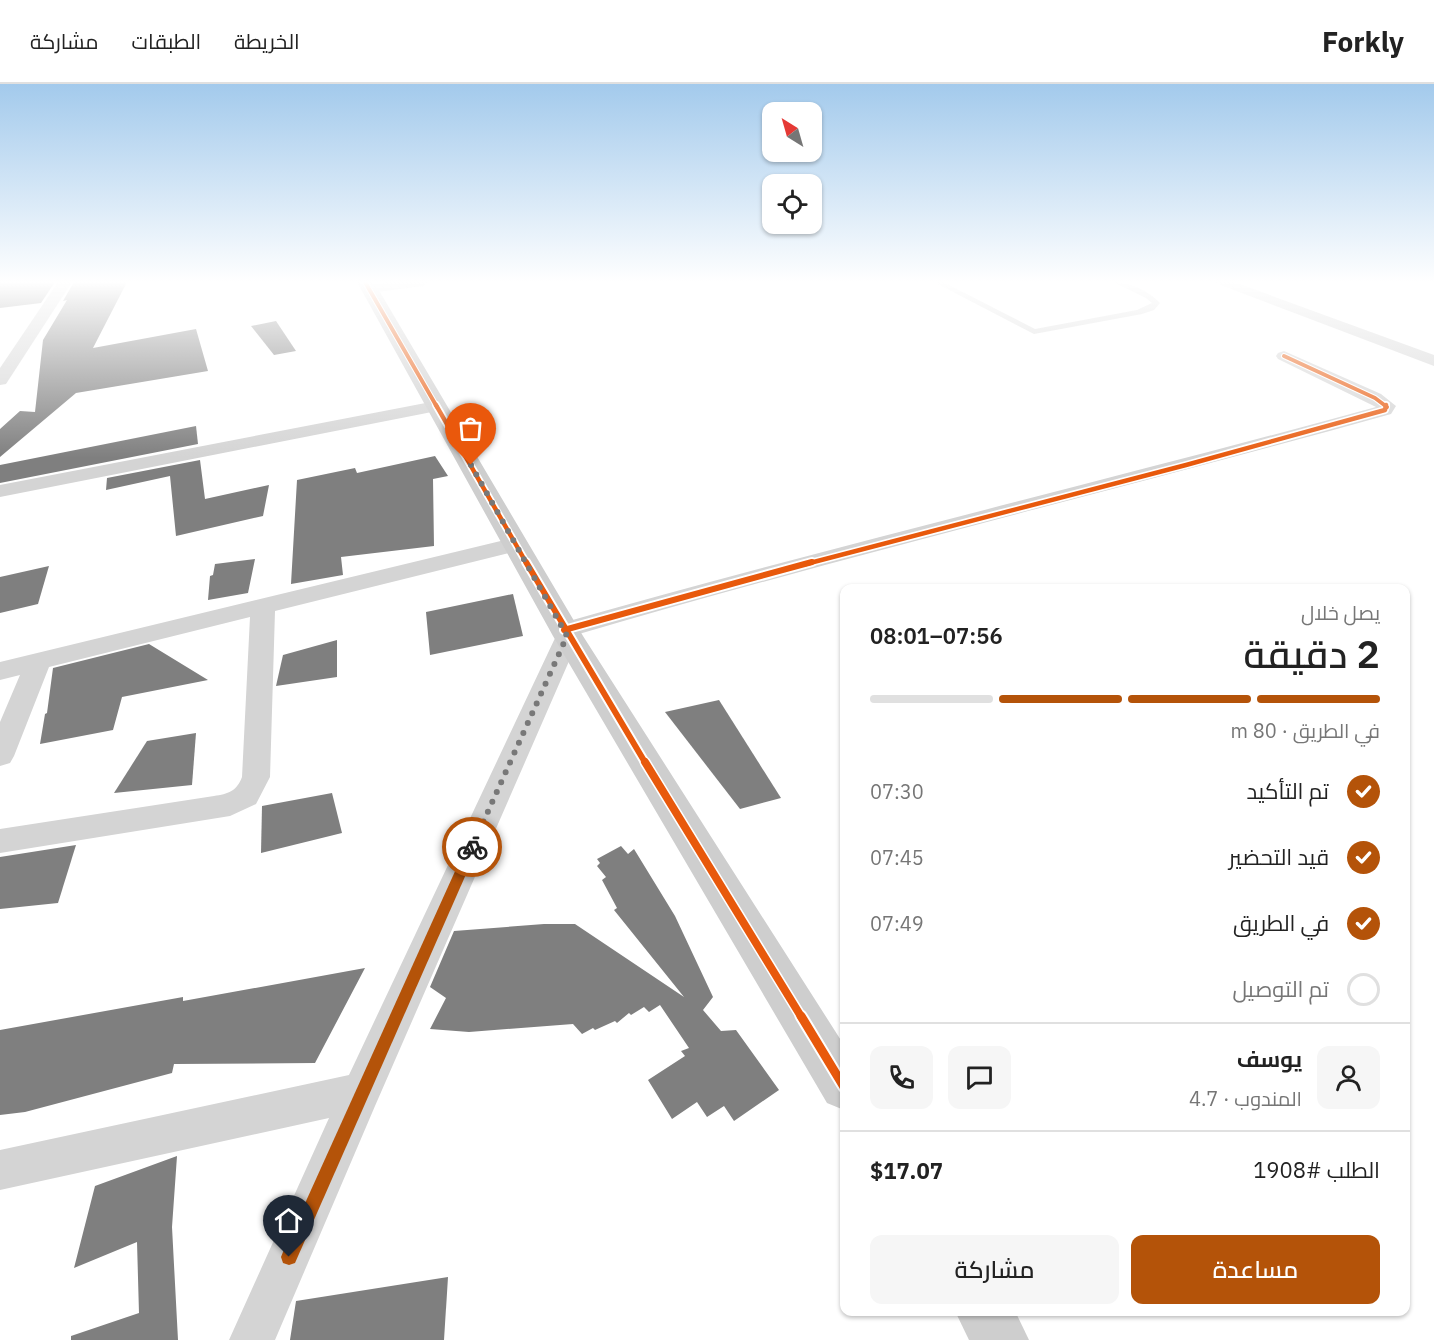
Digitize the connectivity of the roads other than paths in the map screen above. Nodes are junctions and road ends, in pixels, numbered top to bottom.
1 (22, 341) edge
2 (399, 341) edge
3 (1379, 341) edge
4 (1284, 356) dead end
5 (7, 361) edge
6 (1434, 361) edge
7 (0, 380) edge
8 (436, 406) junction
9 (0, 491) edge
10 (517, 544) junction
11 (263, 606) junction
12 (566, 633) junction
13 (38, 662) junction
14 (0, 671) edge
15 (0, 756) edge
16 (0, 841) edge
17 (840, 1080) edge
18 (361, 1092) junction
19 (0, 1170) edge
20 (986, 1316) edge
21 (252, 1340) edge
22 (1001, 1340) edge

1 - 5 street
2 - 8 street
3 - 6 street
4 - 12 street
5 - 7 street
8 - 9 street
8 - 10 street
10 - 11 street
10 - 12 street
11 - 13 street
11 - 16 street
12 - 17 street
12 - 18 street
13 - 14 street
13 - 15 street
18 - 19 street
18 - 21 street
20 - 22 street

